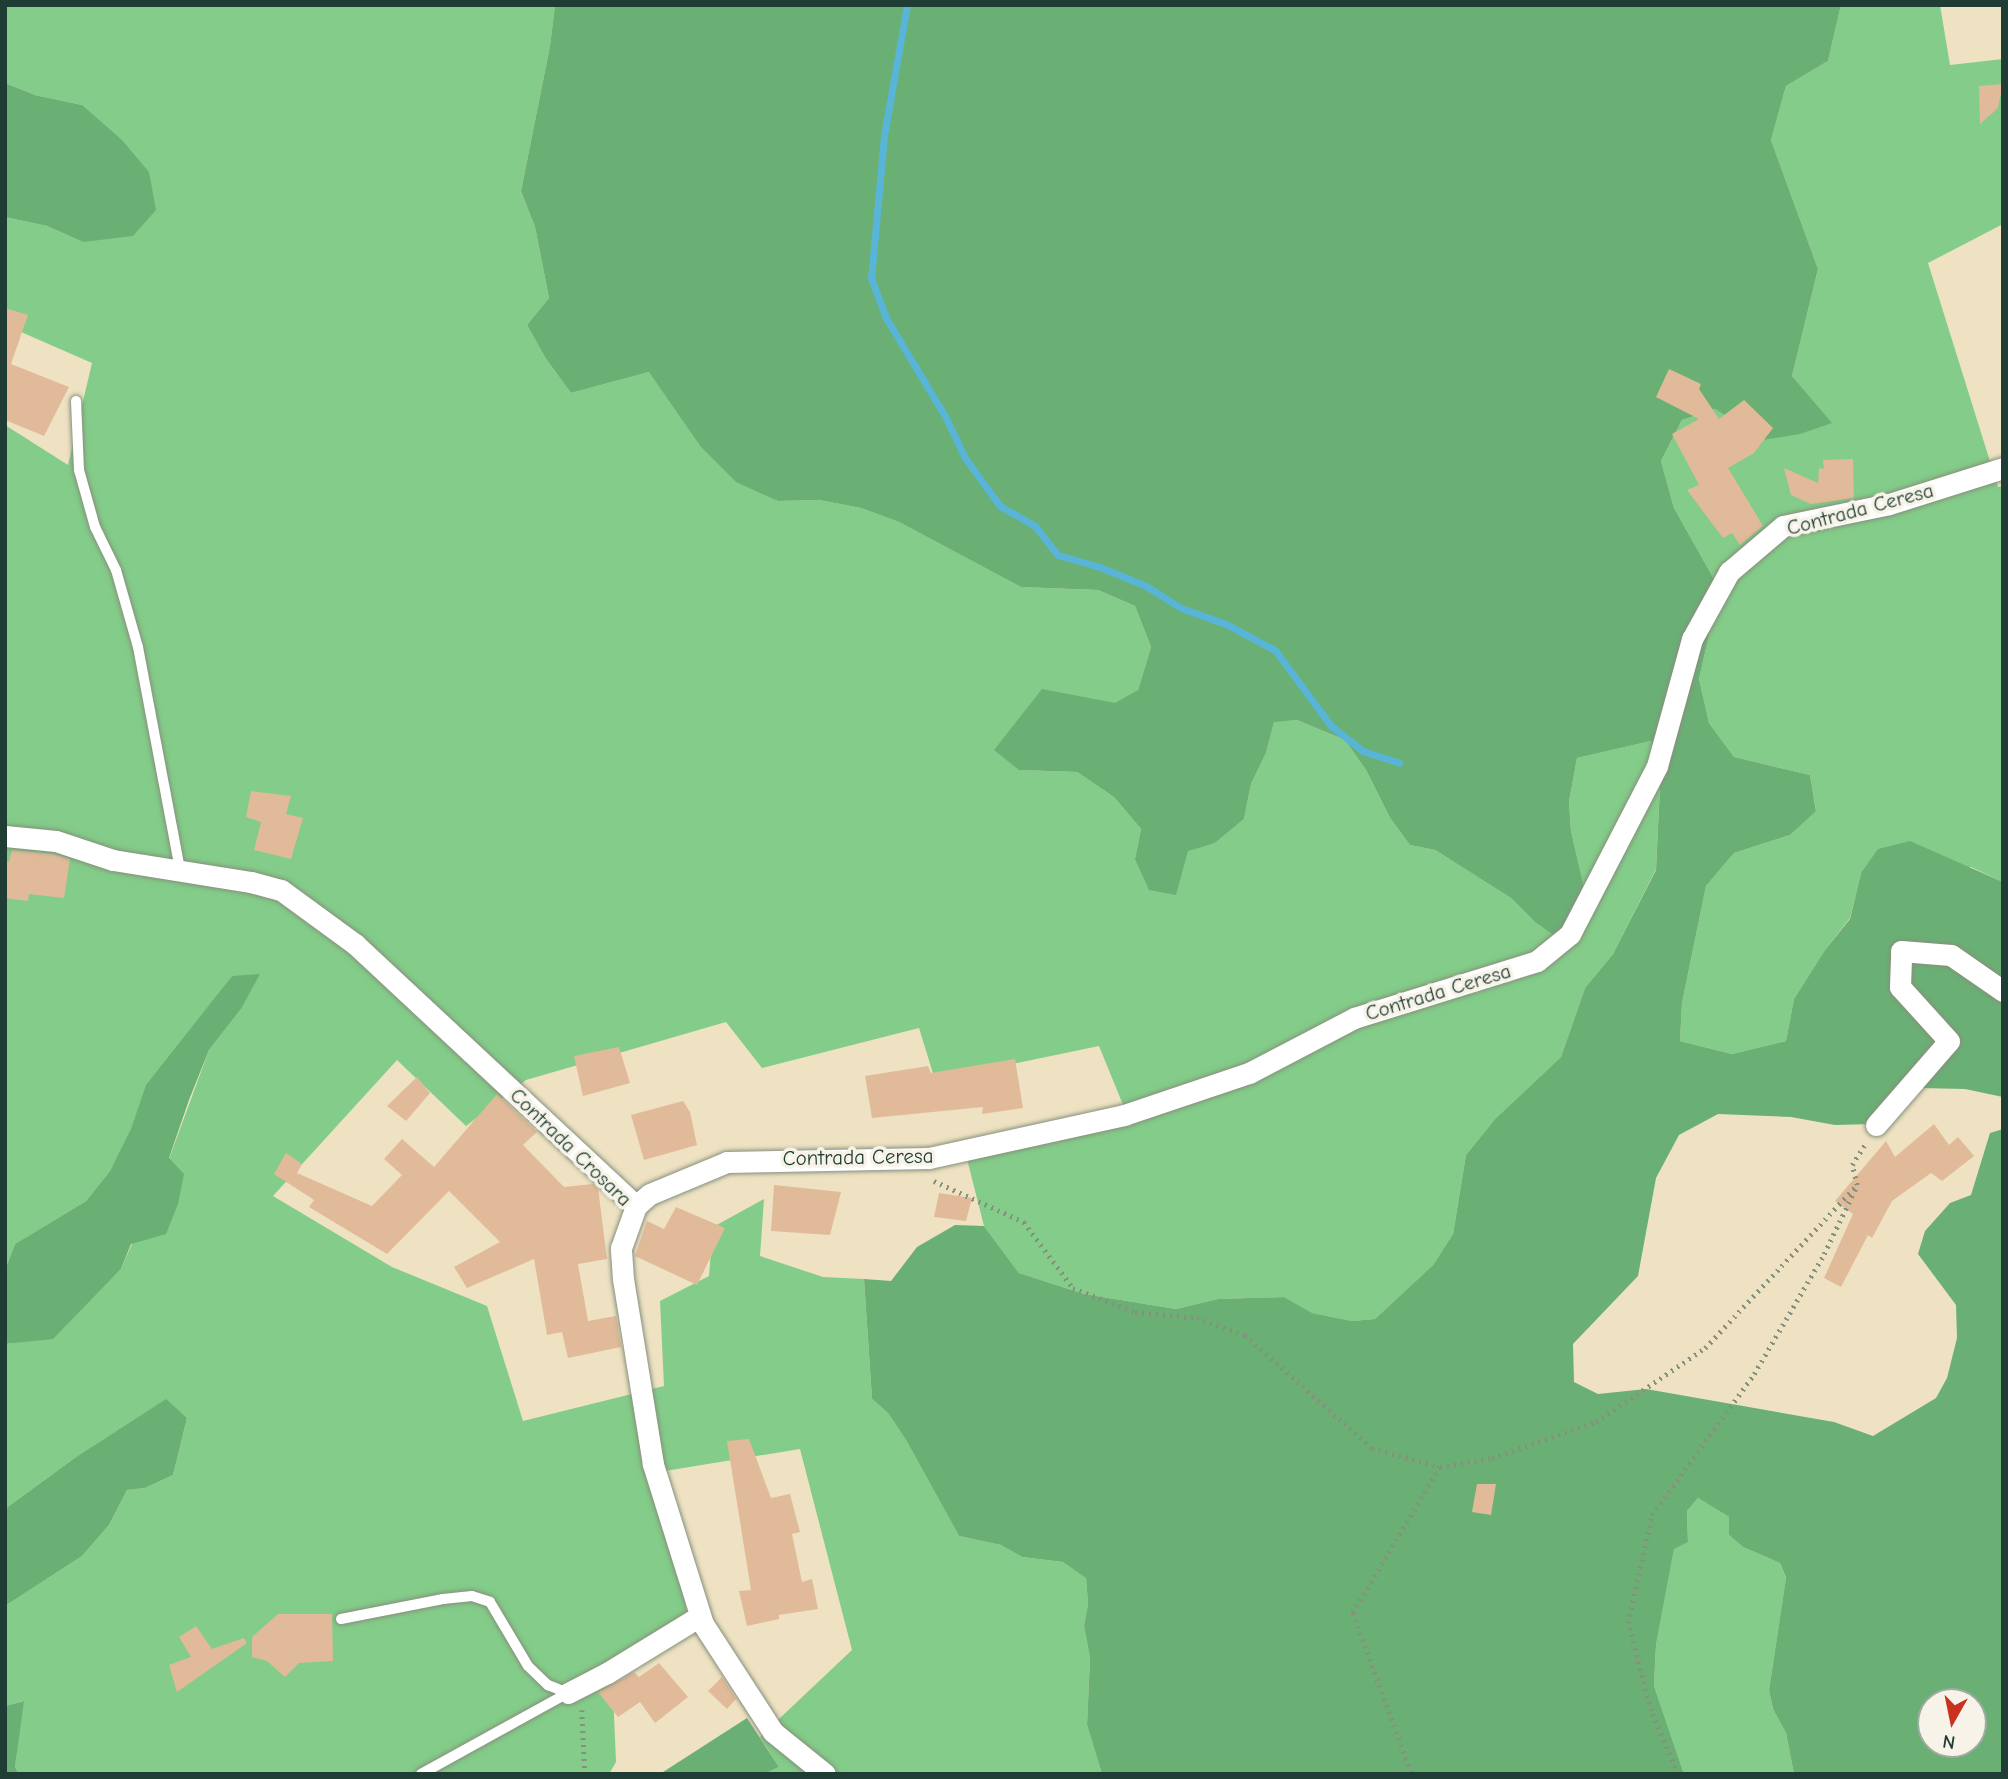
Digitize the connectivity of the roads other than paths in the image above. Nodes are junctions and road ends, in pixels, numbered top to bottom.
1 (76, 401) dead end
2 (2003, 468) edge
3 (5, 836) edge
4 (180, 870) junction
5 (2003, 991) edge
6 (1876, 1125) road end
7 (636, 1206) junction
8 (700, 1616) junction
9 (341, 1619) dead end
10 (575, 1689) junction
11 (421, 1774) edge
12 (825, 1774) edge

1 - 4 lane
2 - 7 street, Contrada Ceresa
3 - 4 street, Contrada Crosara
4 - 7 street, Contrada Crosara
5 - 6 street
7 - 8 street, Contrada Crosara
8 - 10 street
8 - 12 street, Contrada Crosara
9 - 10 lane
10 - 11 lane

